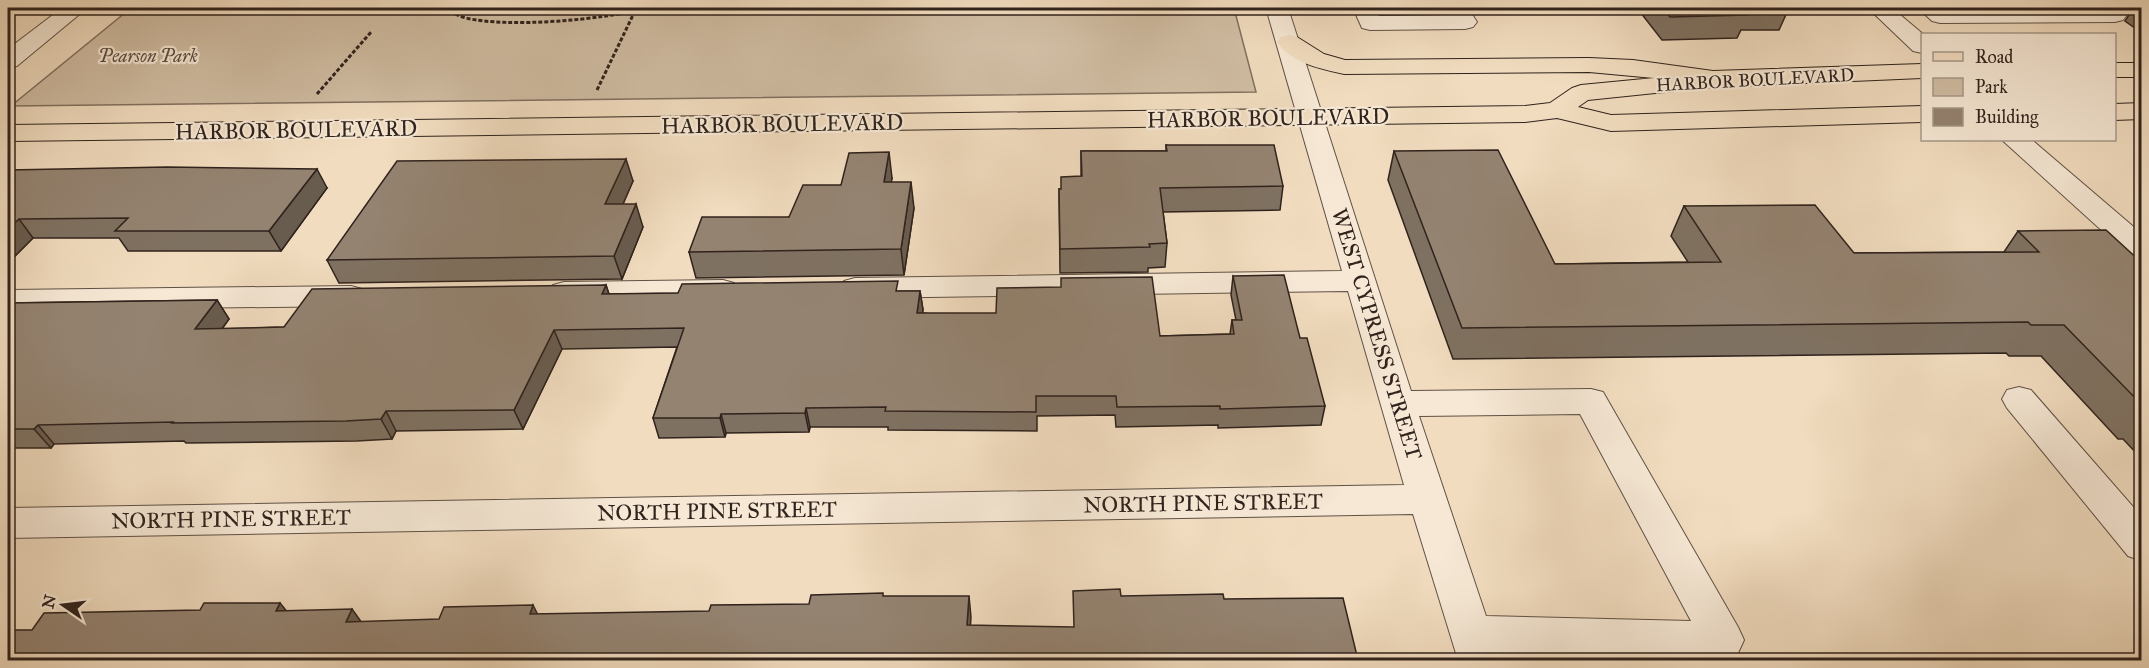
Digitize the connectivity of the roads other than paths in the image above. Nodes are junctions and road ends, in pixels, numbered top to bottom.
1 (76, 8) edge
2 (1277, 8) edge
3 (1364, 8) edge
4 (1457, 8) edge
5 (1879, 8) edge
6 (1929, 8) edge
7 (2115, 15) dead end
8 (1288, 42) junction
9 (1921, 44) edge
10 (8, 61) edge
11 (2116, 70) edge
12 (2142, 70) edge
13 (1921, 71) edge
14 (1713, 79) junction
15 (1557, 110) junction
16 (2116, 111) edge
17 (2142, 111) edge
18 (1921, 114) edge
19 (1311, 117) junction
20 (8, 133) edge
21 (2017, 141) edge
22 (2142, 250) edge
23 (1361, 281) junction
24 (822, 289) edge
25 (750, 290) edge
26 (535, 293) edge
27 (379, 295) edge
28 (8, 300) edge
29 (2019, 399) dead end
30 (1398, 404) junction
31 (1427, 500) junction
32 (8, 523) edge
33 (2142, 545) edge
34 (1474, 647) edge

1 - 10 street
2 - 8 street, WEST CYPRESS STREET
3 - 4 street
5 - 9 street
6 - 7 street
8 - 14 main road
8 - 19 street, WEST CYPRESS STREET
11 - 12 main road
13 - 14 main road, HARBOR BOULEVARD
14 - 15 main road, HARBOR BOULEVARD
15 - 18 main road, HARBOR BOULEVARD
15 - 19 main road, HARBOR BOULEVARD
16 - 17 main road
19 - 20 main road, HARBOR BOULEVARD
19 - 23 street, WEST CYPRESS STREET
21 - 22 street
23 - 24 street
23 - 30 street, WEST CYPRESS STREET
25 - 26 street
27 - 28 street
29 - 33 street
30 - 31 street, WEST CYPRESS STREET
30 - 34 street
31 - 32 street, NORTH PINE STREET
31 - 34 street, WEST CYPRESS STREET

